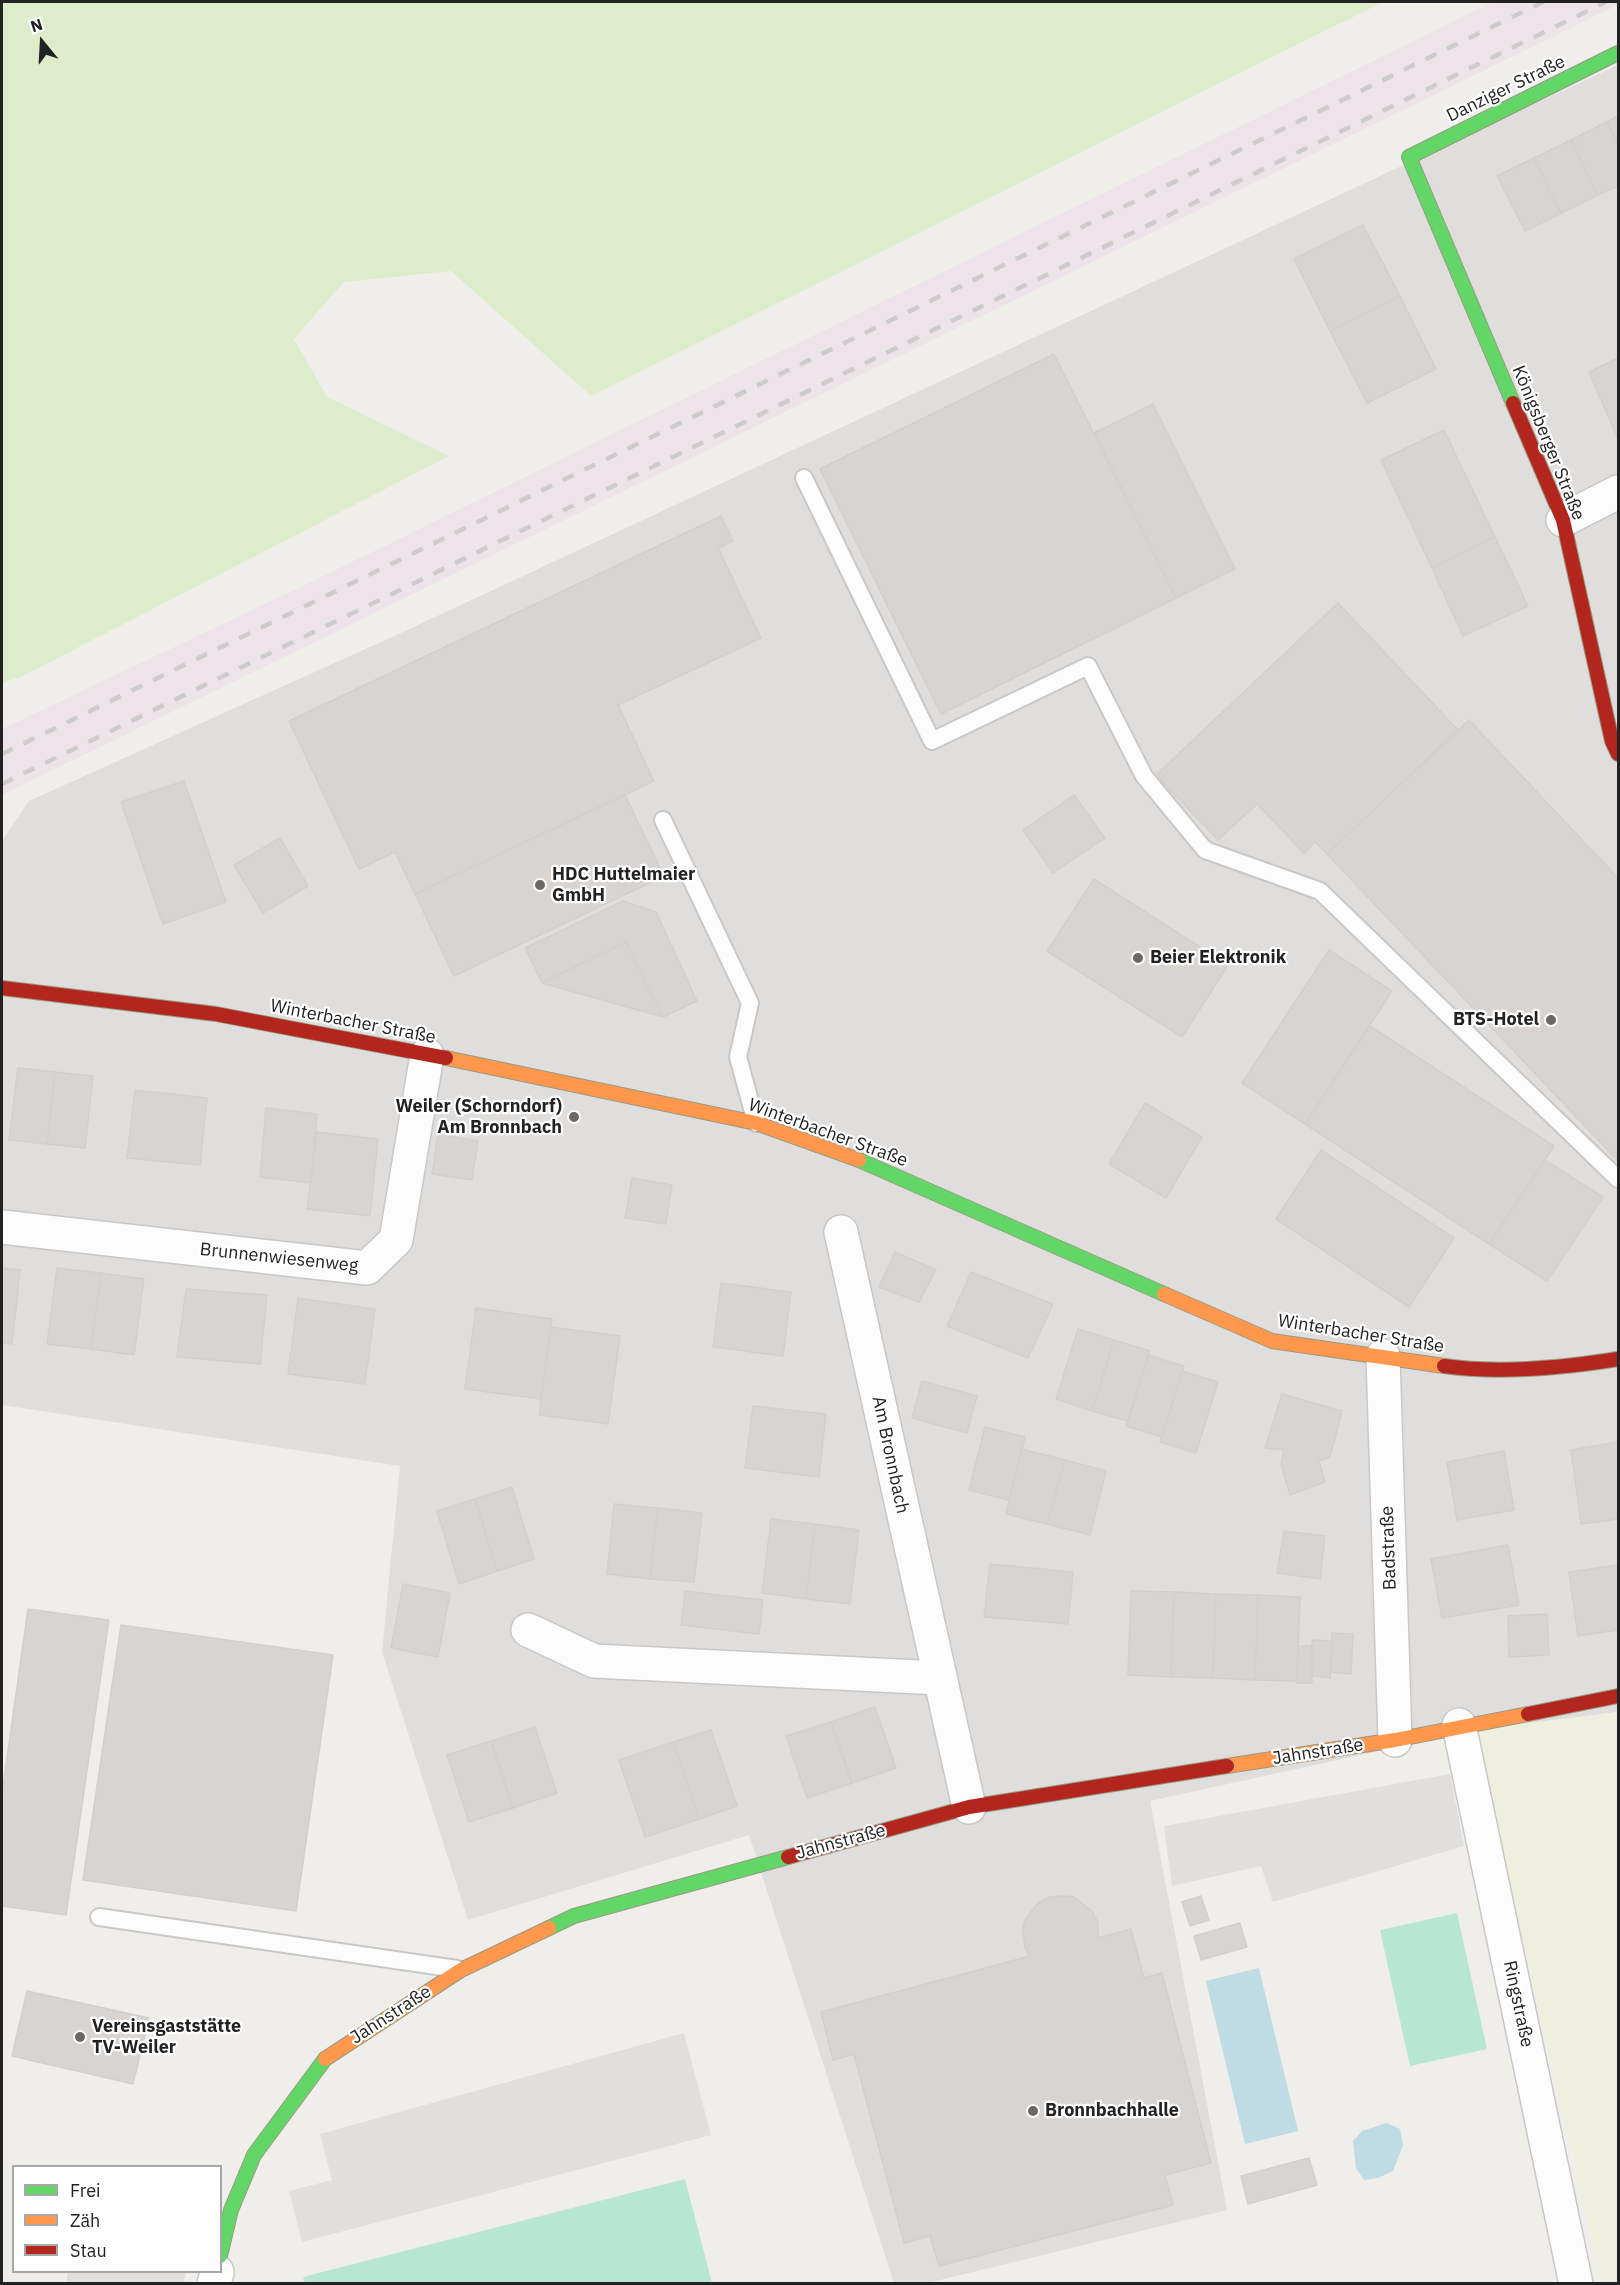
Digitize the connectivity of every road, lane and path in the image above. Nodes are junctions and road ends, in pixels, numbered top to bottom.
1 (1618, 53) edge
2 (1409, 157) joint
3 (804, 478) dead end
4 (1618, 492) edge
5 (1563, 520) junction
6 (1618, 754) edge
7 (663, 820) dead end
8 (2, 988) edge
9 (427, 1055) junction
10 (756, 1123) junction
11 (1618, 1179) edge
12 (2, 1227) edge
13 (841, 1232) dead end
14 (1383, 1356) junction
15 (1618, 1359) edge
16 (528, 1630) dead end
17 (939, 1678) junction
18 (1618, 1696) edge
19 (1459, 1725) junction
20 (1395, 1740) junction
21 (969, 1807) junction
22 (99, 1917) dead end
23 (460, 1970) junction
24 (222, 2248) edge
25 (1576, 2283) edge

1 - 2 street, Danziger Straße
2 - 5 street, Königsberger Straße
3 - 11 lane
4 - 5 street
5 - 6 street, Königsberger Straße
7 - 10 lane
8 - 9 street, Winterbacher Straße
9 - 10 street, Winterbacher Straße
9 - 12 street, Brunnenwiesenweg
10 - 14 street, Winterbacher Straße
13 - 17 street, Am Bronnbach
14 - 15 street, Winterbacher Straße
14 - 20 street, Badstraße
16 - 17 street
17 - 21 street, Am Bronnbach
18 - 19 street, Jahnstraße
19 - 20 street, Jahnstraße
19 - 25 street, Ringstraße
20 - 21 street, Jahnstraße
21 - 23 street, Jahnstraße
22 - 23 lane
23 - 24 street, Jahnstraße

